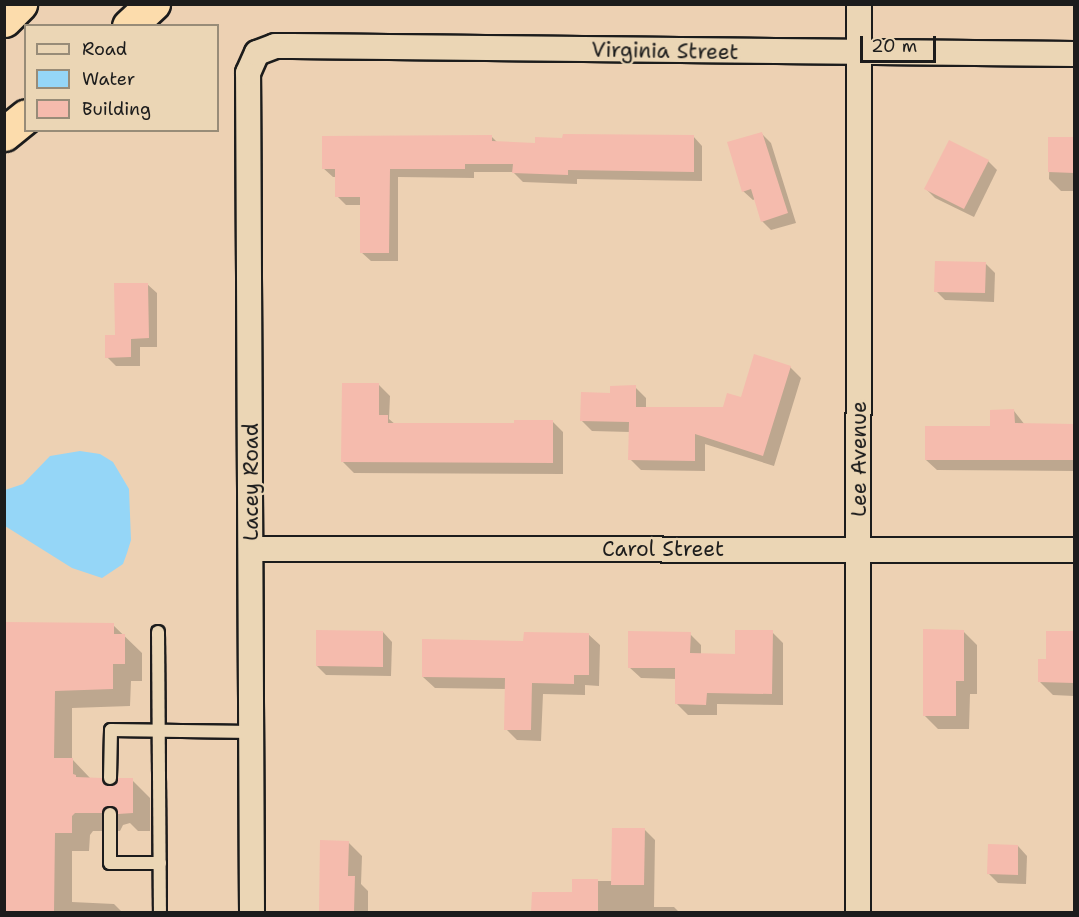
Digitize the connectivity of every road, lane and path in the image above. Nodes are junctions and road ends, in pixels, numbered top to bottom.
1 (20, 4) edge
2 (153, 4) edge
3 (859, 4) edge
4 (4, 20) edge
5 (131, 24) edge
6 (257, 52) joint
7 (859, 54) junction
8 (1074, 54) edge
9 (24, 118) edge
10 (4, 134) edge
11 (252, 549) junction
12 (858, 550) junction
13 (1074, 550) edge
14 (158, 632) dead end
15 (158, 730) junction
16 (252, 732) junction
17 (110, 778) dead end
18 (110, 814) dead end
19 (160, 863) junction
20 (160, 912) edge
21 (252, 912) edge
22 (858, 912) edge

1 - 4 highway
2 - 5 highway
3 - 7 street, Lee Avenue
6 - 7 street, Virginia Street
6 - 11 street, Lacey Road
7 - 8 street, Virginia Street
7 - 12 street, Lee Avenue
9 - 10 highway
11 - 12 street, Carol Street
11 - 16 street, Lacey Road
12 - 13 street, Carol Street
12 - 22 street, Lee Avenue
14 - 15 lane
15 - 16 lane
15 - 17 lane
15 - 19 lane
16 - 21 street, Lacey Road
18 - 19 lane
19 - 20 lane

